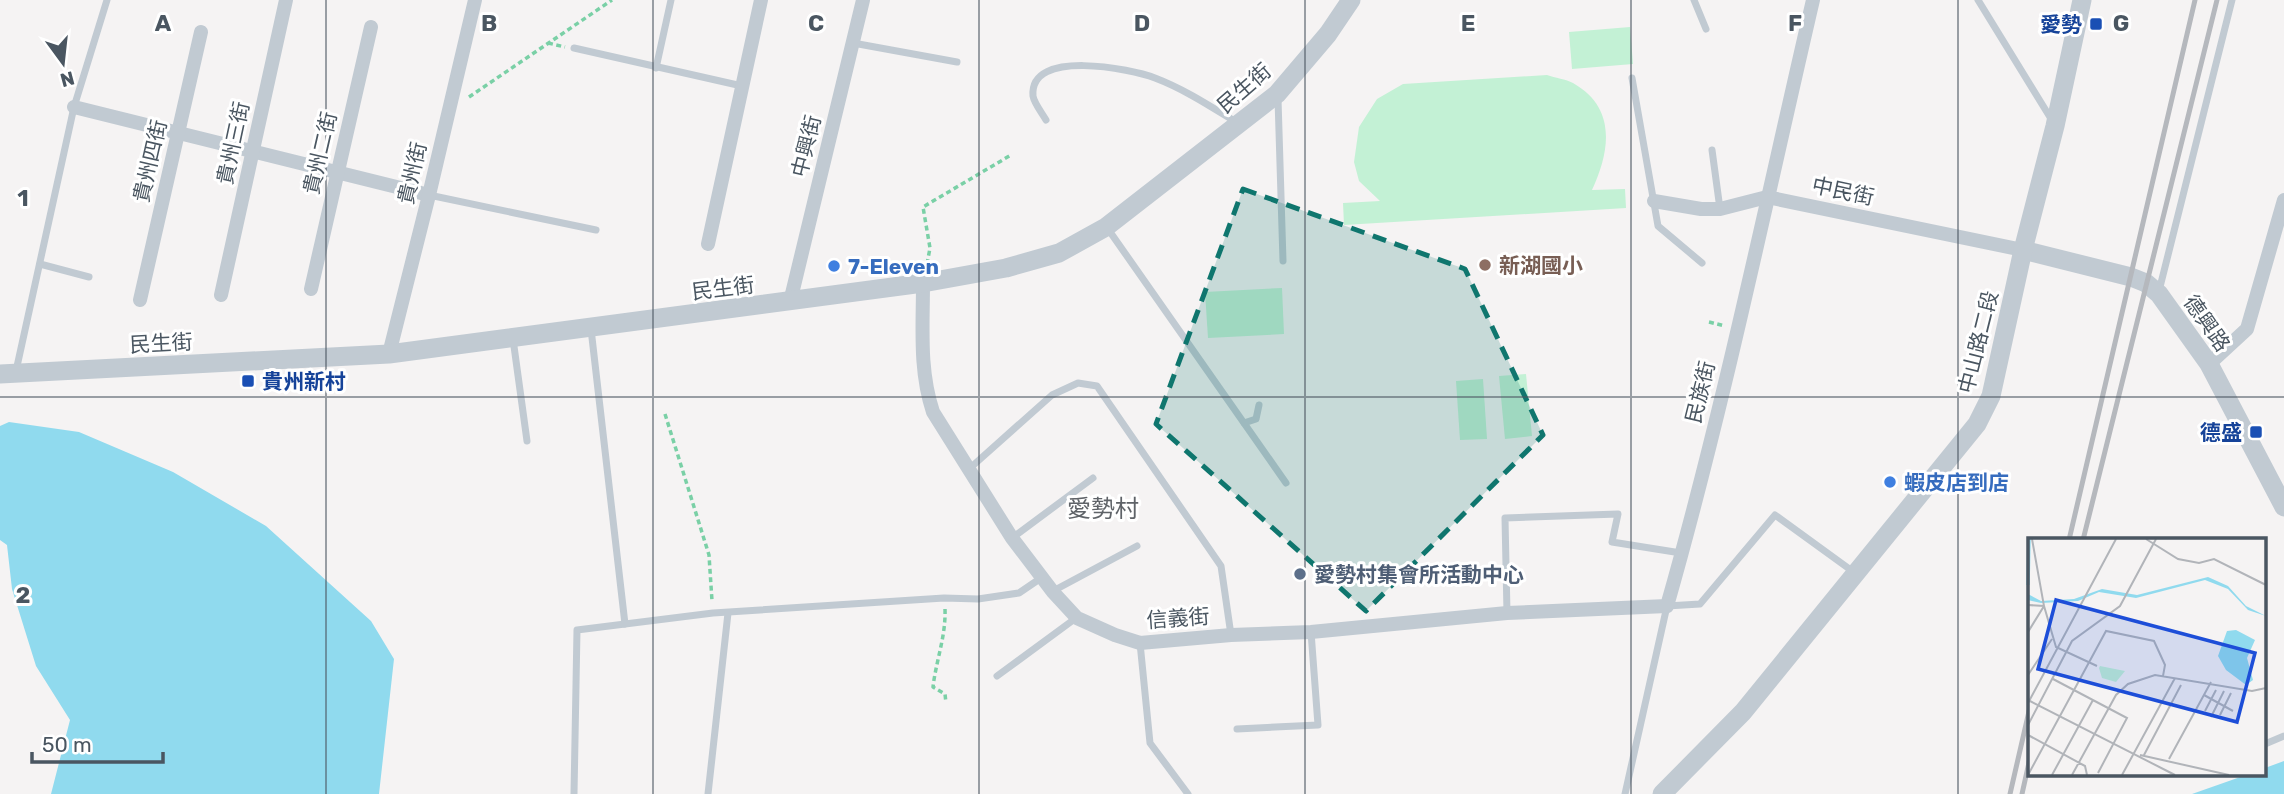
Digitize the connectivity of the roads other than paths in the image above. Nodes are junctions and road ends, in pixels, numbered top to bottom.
1 (107, 0) edge
2 (286, 0) edge
3 (475, 0) edge
4 (671, 0) edge
5 (761, 0) edge
6 (863, 0) edge
7 (1351, 0) edge
8 (1694, 0) edge
9 (1813, 0) edge
10 (1978, 0) edge
11 (2082, 0) edge
12 (2232, 0) edge
13 (371, 27) dead end
14 (1706, 29) dead end
15 (201, 32) dead end
16 (853, 43) junction
17 (574, 48) dead end
18 (957, 62) dead end
19 (656, 68) junction
20 (1632, 78) dead end
21 (742, 86) junction
22 (1278, 94) junction
23 (74, 107) junction
24 (1046, 120) dead end
25 (1239, 124) junction
26 (2055, 126) junction
27 (178, 134) junction
28 (1712, 150) dead end
29 (252, 152) junction
30 (337, 173) junction
31 (429, 195) junction
32 (1767, 197) junction
33 (2284, 200) edge
34 (1654, 201) junction
35 (1720, 209) junction
36 (1106, 227) junction
37 (596, 230) dead end
38 (708, 244) dead end
39 (2023, 250) junction
40 (1283, 261) dead end
41 (1702, 263) dead end
42 (40, 264) junction
43 (89, 277) dead end
44 (923, 283) junction
45 (311, 289) dead end
46 (2159, 294) junction
47 (221, 295) dead end
48 (140, 300) dead end
49 (790, 302) junction
50 (591, 328) junction
51 (513, 338) junction
52 (389, 354) junction
53 (2209, 364) junction
54 (8, 373) edge
55 (1259, 405) dead end
56 (1244, 423) junction
57 (527, 441) dead end
58 (968, 469) junction
59 (1093, 478) dead end
60 (1286, 483) dead end
61 (2284, 507) edge
62 (1012, 538) junction
63 (1136, 546) dead end
64 (1682, 553) junction
65 (1856, 573) junction
66 (1041, 578) junction
67 (1053, 592) junction
68 (1667, 606) junction
69 (728, 613) junction
70 (1507, 613) junction
71 (1077, 618) junction
72 (625, 624) junction
73 (1311, 632) junction
74 (1231, 635) junction
75 (1140, 643) junction
76 (997, 676) dead end
77 (1237, 729) dead end
78 (2284, 736) edge
79 (2266, 744) edge
80 (574, 794) edge
81 (708, 794) edge
82 (1188, 794) edge
83 (1625, 794) edge
84 (1662, 794) edge

1 - 23 lane
2 - 29 street, 貴州三街
3 - 31 street, 貴州街
4 - 19 lane
5 - 21 street
6 - 16 street, 中興街
7 - 22 street, 民生街
8 - 14 lane
9 - 32 street, 民族街
10 - 26 lane
11 - 26 street, 中山路二段
12 - 46 lane
13 - 30 street, 貴州二街
15 - 27 street, 貴州四街
16 - 18 lane
16 - 49 street, 中興街
17 - 19 lane
19 - 21 lane
20 - 34 lane
21 - 38 street
22 - 25 street, 民生街
22 - 40 lane
23 - 27 street
23 - 42 lane
24 - 25 lane
25 - 36 street, 民生街
26 - 39 street, 中山路二段
27 - 29 street
27 - 48 street, 貴州四街
28 - 35 lane
29 - 30 street
29 - 47 street, 貴州三街
30 - 31 street
30 - 45 street, 貴州二街
31 - 37 lane
31 - 52 street, 貴州街
32 - 35 street, 中民街
32 - 39 street, 中民街
32 - 64 street, 民族街
33 - 53 street
34 - 35 street, 中民街
34 - 41 lane
36 - 44 street, 民生街
36 - 56 lane
39 - 46 street, 德興路
39 - 65 street, 中山路二段
42 - 43 lane
42 - 54 lane
44 - 49 street, 民生街
44 - 58 street, 信義街
46 - 53 street, 德興路
49 - 50 street, 民生街
50 - 51 street, 民生街
50 - 72 lane
51 - 52 street, 民生街
51 - 57 lane
52 - 54 street, 民生街
53 - 61 street, 德興路
55 - 56 lane
56 - 60 lane
58 - 62 street, 信義街
58 - 74 lane
59 - 62 lane
62 - 66 street, 信義街
63 - 67 lane
64 - 68 street, 民族街
64 - 70 lane
65 - 68 lane
65 - 84 street, 中山路二段
66 - 67 street, 信義街
66 - 69 lane
67 - 71 street, 信義街
68 - 70 street, 信義街
68 - 83 lane, 民族街
69 - 72 lane
69 - 81 lane
70 - 73 street, 信義街
71 - 75 street, 信義街
71 - 76 lane
72 - 80 lane
73 - 74 street, 信義街
73 - 77 lane
74 - 75 street, 信義街
75 - 82 lane
78 - 79 lane

